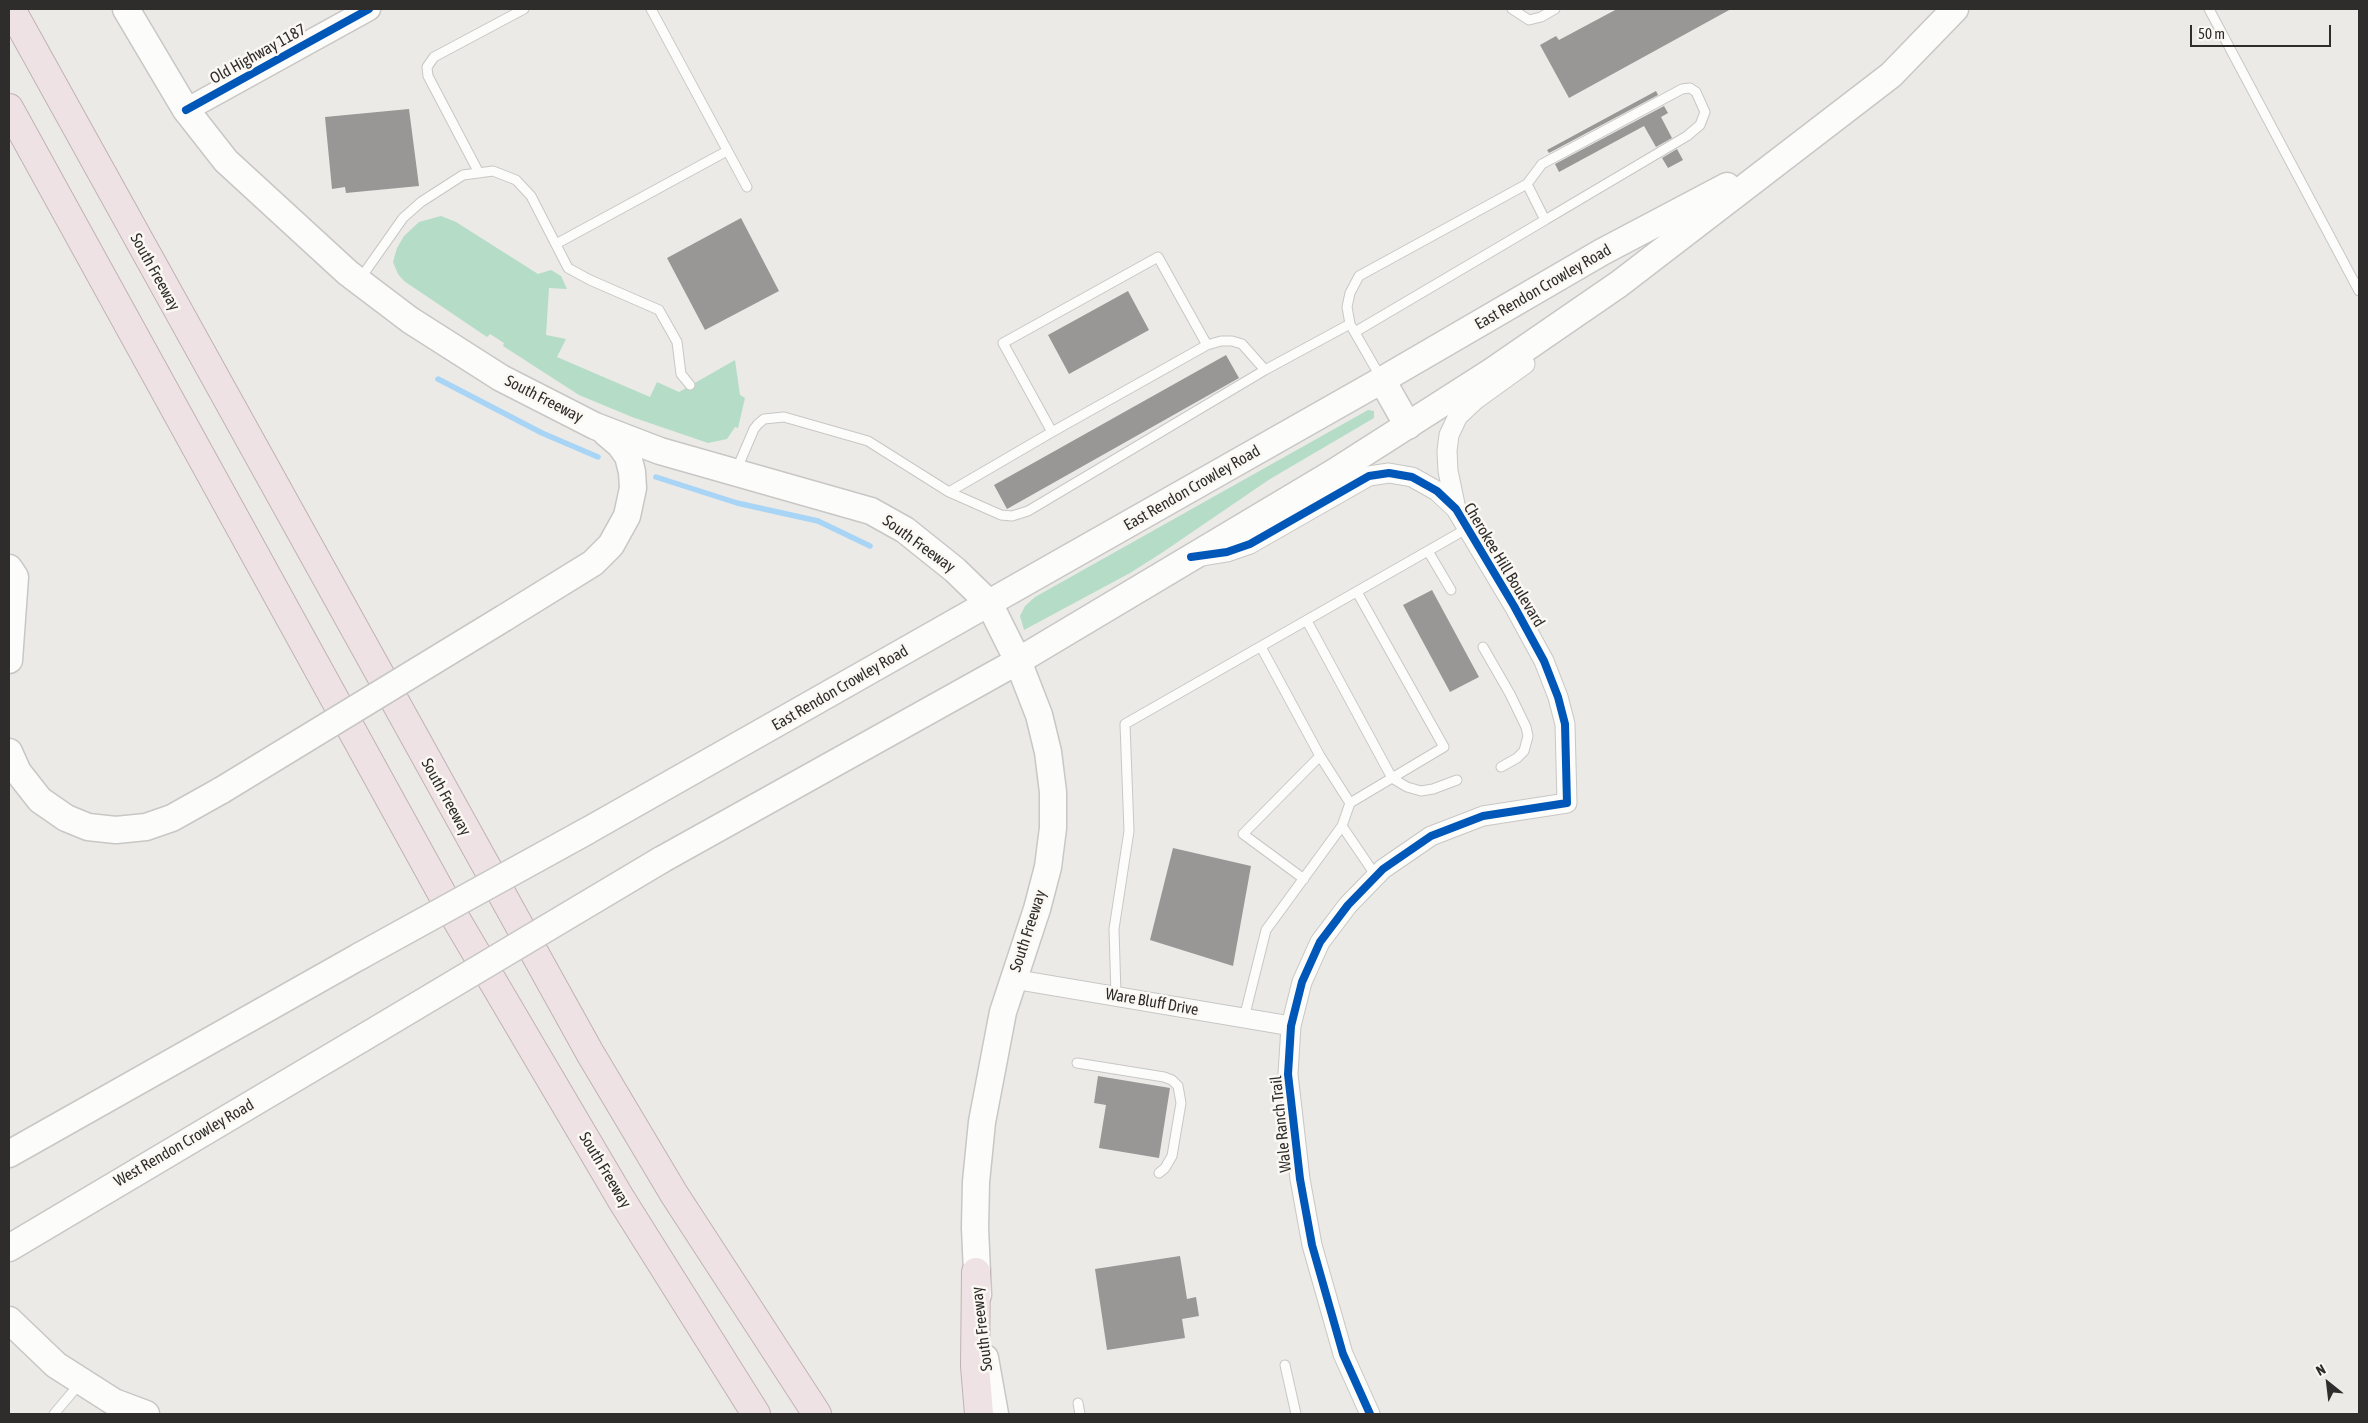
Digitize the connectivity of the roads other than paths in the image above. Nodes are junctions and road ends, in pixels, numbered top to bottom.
1 (11, 9) edge
2 (126, 9) edge
3 (369, 9) edge
4 (524, 9) edge
5 (651, 9) edge
6 (1512, 9) edge
7 (1555, 9) edge
8 (1955, 9) edge
9 (2209, 9) edge
10 (9, 108) edge
11 (186, 110) junction
12 (1798, 148) junction
13 (727, 151) junction
14 (479, 173) junction
15 (1527, 184) junction
16 (747, 187) dead end
17 (1544, 220) junction
18 (556, 244) junction
19 (359, 281) junction
20 (2359, 291) edge
21 (1569, 318) junction
22 (1352, 328) junction
23 (1207, 345) junction
24 (1265, 370) junction
25 (1382, 380) junction
26 (690, 385) dead end
27 (594, 426) junction
28 (1408, 426) junction
29 (1052, 432) junction
30 (736, 472) junction
31 (949, 492) junction
32 (1456, 509) junction
33 (1468, 528) junction
34 (1428, 551) junction
35 (1191, 558) junction
36 (9, 568) edge
37 (1450, 590) dead end
38 (1357, 592) junction
39 (989, 603) junction
40 (1307, 621) junction
41 (1261, 647) junction
42 (1484, 647) dead end
43 (9, 660) edge
44 (1018, 661) junction
45 (9, 752) edge
46 (1320, 756) junction
47 (1501, 767) dead end
48 (1392, 778) junction
49 (1457, 780) dead end
50 (1350, 803) junction
51 (1567, 804) joint
52 (1342, 826) junction
53 (661, 860) joint
54 (1376, 876) junction
55 (1304, 878) junction
56 (1013, 979) junction
57 (1116, 995) junction
58 (1244, 1018) junction
59 (1291, 1026) junction
60 (1077, 1063) dead end
61 (9, 1154) edge
62 (1159, 1173) dead end
63 (9, 1248) edge
64 (976, 1272) junction
65 (12, 1326) edge
66 (1285, 1365) dead end
67 (81, 1382) junction
68 (1078, 1403) dead end
69 (54, 1414) edge
70 (146, 1414) edge
71 (756, 1414) edge
72 (817, 1414) edge
73 (978, 1414) edge
74 (996, 1414) edge
75 (1080, 1414) edge
76 (1296, 1414) edge
77 (1370, 1414) edge

1 - 72 highway, South Freeway
2 - 11 main road, South Freeway
3 - 11 street, Old Highway 1187
4 - 14 lane
5 - 13 lane
6 - 7 lane
8 - 12 main road, East Rendon Crowley Road
9 - 20 lane
10 - 71 highway, South Freeway
11 - 19 main road, South Freeway
12 - 21 main road, East Rendon Crowley Road
12 - 25 main road, East Rendon Crowley Road
13 - 16 lane
13 - 18 lane
14 - 18 lane
14 - 19 lane
15 - 17 lane
15 - 17 lane
15 - 22 lane
17 - 22 lane
18 - 26 lane
19 - 27 main road, South Freeway
21 - 28 main road, East Rendon Crowley Road
21 - 32 street, Cherokee Hill Boulevard
22 - 24 lane
22 - 25 lane
23 - 24 lane
23 - 29 lane
23 - 29 lane
24 - 31 lane
25 - 28 main road
25 - 39 main road, East Rendon Crowley Road
27 - 30 main road, South Freeway
27 - 45 main road, bridge
28 - 35 main road, East Rendon Crowley Road
29 - 31 lane
30 - 31 lane
30 - 39 main road, South Freeway
32 - 33 street, Cherokee Hill Boulevard
32 - 35 street, Cherokee Hill Boulevard
33 - 34 lane
33 - 51 street, Cherokee Hill Boulevard
34 - 37 lane
34 - 38 lane
35 - 44 main road, East Rendon Crowley Road
36 - 43 main road
38 - 40 lane
38 - 48 lane
39 - 44 main road, South Freeway
39 - 61 main road, East Rendon Crowley Road, bridge
40 - 41 lane
40 - 48 lane
41 - 46 lane
41 - 57 lane
42 - 47 lane
44 - 53 main road, East Rendon Crowley Road
44 - 56 main road, South Freeway
46 - 50 lane
46 - 55 lane
48 - 49 lane
48 - 50 lane
50 - 52 lane
51 - 54 street, Wale Ranch Trail
52 - 54 lane
52 - 55 lane
53 - 63 main road, West Rendon Crowley Road, bridge
54 - 59 street, Wale Ranch Trail
55 - 58 lane
56 - 57 street, Ware Bluff Drive
56 - 64 main road, South Freeway
57 - 58 street, Ware Bluff Drive
58 - 59 street, Ware Bluff Drive
59 - 77 street, Wale Ranch Trail
60 - 62 lane
64 - 73 highway
64 - 74 main road, South Freeway
65 - 67 main road
66 - 76 lane
67 - 69 lane
67 - 70 main road
68 - 75 lane

